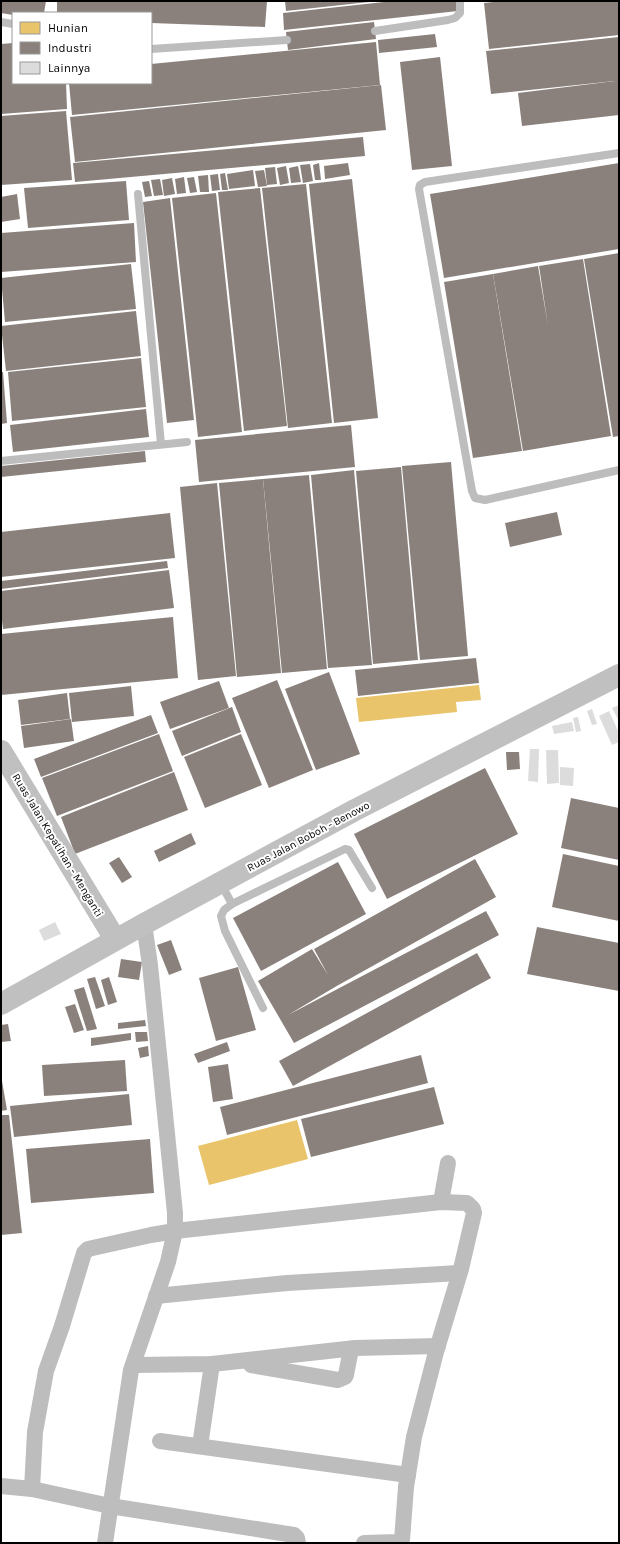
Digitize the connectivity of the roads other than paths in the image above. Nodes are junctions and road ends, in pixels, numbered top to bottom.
1 (460, 1) edge
2 (1, 22) edge
3 (12, 24) edge
4 (376, 31) dead end
5 (287, 40) dead end
6 (152, 48) edge
7 (619, 153) edge
8 (138, 194) dead end
9 (187, 442) dead end
10 (161, 444) junction
11 (1, 461) edge
12 (619, 470) edge
13 (619, 675) edge
14 (1, 750) edge
15 (221, 882) junction
16 (372, 888) dead end
17 (232, 904) junction
18 (144, 924) junction
19 (115, 939) junction
20 (1, 1004) edge
21 (263, 1008) dead end
22 (448, 1163) dead end
23 (441, 1202) junction
24 (175, 1231) junction
25 (459, 1273) junction
26 (156, 1296) junction
27 (438, 1346) junction
28 (351, 1349) junction
29 (237, 1362) junction
30 (212, 1364) junction
31 (133, 1365) junction
32 (160, 1441) dead end
33 (200, 1446) junction
34 (408, 1475) junction
35 (1, 1486) edge
36 (32, 1489) junction
37 (110, 1506) junction
38 (105, 1543) edge
39 (298, 1543) edge
40 (364, 1543) edge

1 - 4 lane
2 - 3 lane
5 - 6 lane
7 - 12 lane
8 - 10 lane
9 - 10 lane
10 - 11 lane
13 - 15 main road, Ruas Jalan Boboh - Benowo
14 - 19 main road, Ruas Jalan Kepatihan - Menganti
15 - 17 lane
15 - 18 main road, Ruas Jalan Boboh - Benowo
16 - 17 lane
17 - 21 lane
18 - 19 main road, Ruas Jalan Boboh - Benowo
18 - 24 street
19 - 20 main road, Ruas Jalan Boboh - Benowo
22 - 23 street
23 - 24 street
23 - 25 street
24 - 26 street
24 - 36 street
25 - 26 street
25 - 27 street
26 - 31 street
27 - 28 street
27 - 34 street
28 - 29 street
28 - 29 street
29 - 30 street
30 - 31 street
30 - 33 street
31 - 37 street
32 - 33 street
33 - 34 street
34 - 40 street
35 - 36 street
36 - 37 street
37 - 38 street
37 - 39 street

